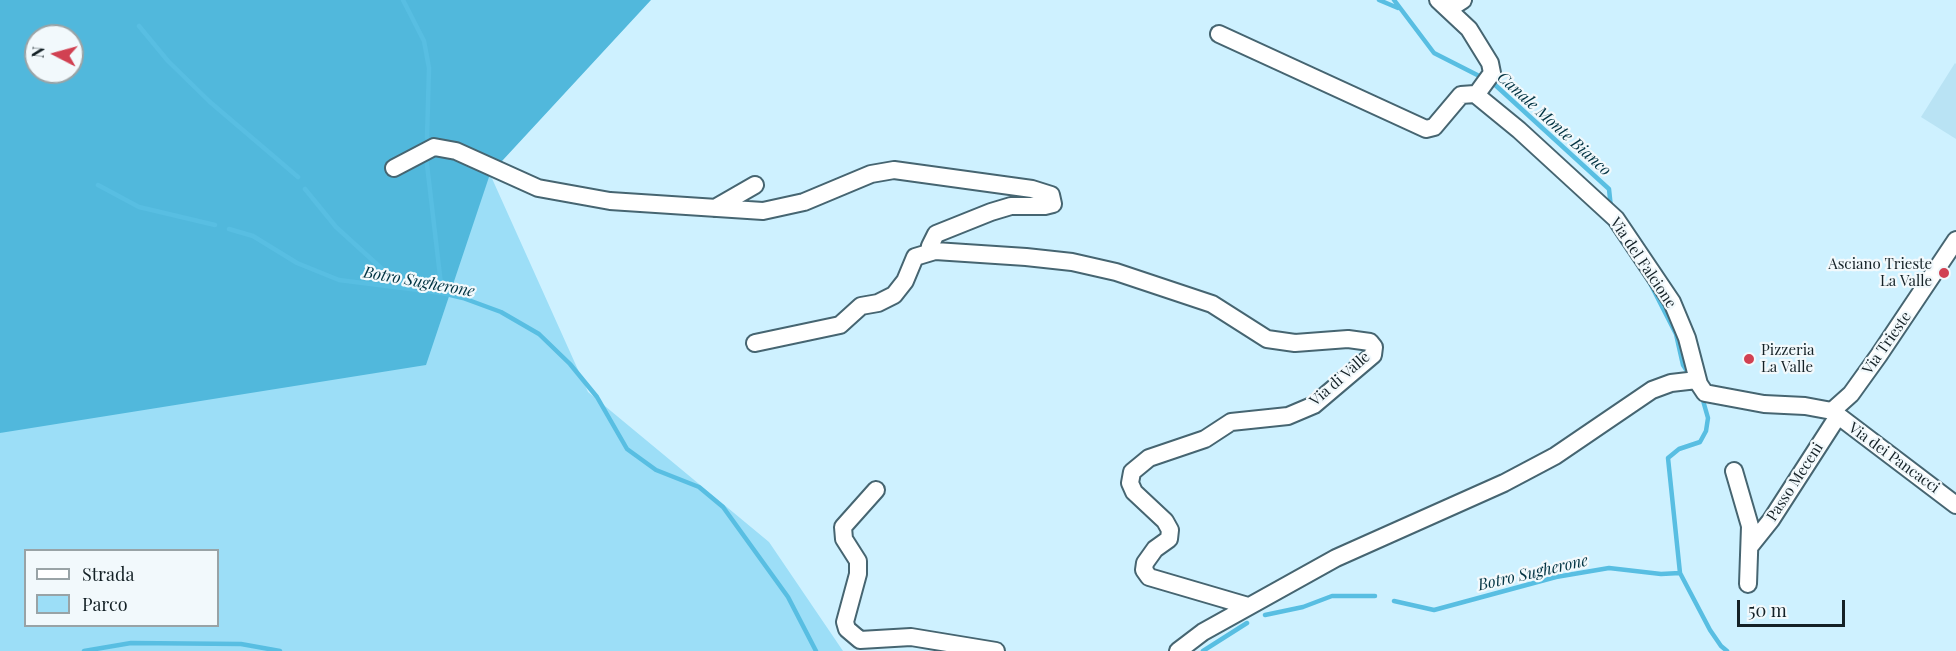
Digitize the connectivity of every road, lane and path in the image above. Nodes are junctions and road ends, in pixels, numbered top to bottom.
1 (1463, 0) edge
2 (1443, 5) edge
3 (1219, 34) dead end
4 (1478, 92) junction
5 (394, 168) dead end
6 (755, 185) dead end
7 (715, 208) junction
8 (1954, 247) edge
9 (935, 251) junction
10 (755, 343) dead end
11 (1690, 380) junction
12 (1835, 414) junction
13 (1734, 471) dead end
14 (876, 490) dead end
15 (1956, 505) edge
16 (1751, 545) junction
17 (1748, 584) dead end
18 (1248, 606) junction
19 (996, 651) edge
20 (1178, 651) edge

1 - 2 street
2 - 4 street
3 - 4 street
4 - 11 street, Via del Falcione
5 - 7 street
6 - 7 street
7 - 9 street
8 - 12 street, Via Trieste
9 - 10 street
9 - 18 street, Via di Valle
11 - 12 street
11 - 18 street
12 - 15 street, Via dei Pancacci
12 - 16 street, Passo Meceni
13 - 16 street, Passo Meceni
14 - 19 street
16 - 17 street, Passo Meceni
18 - 20 street

